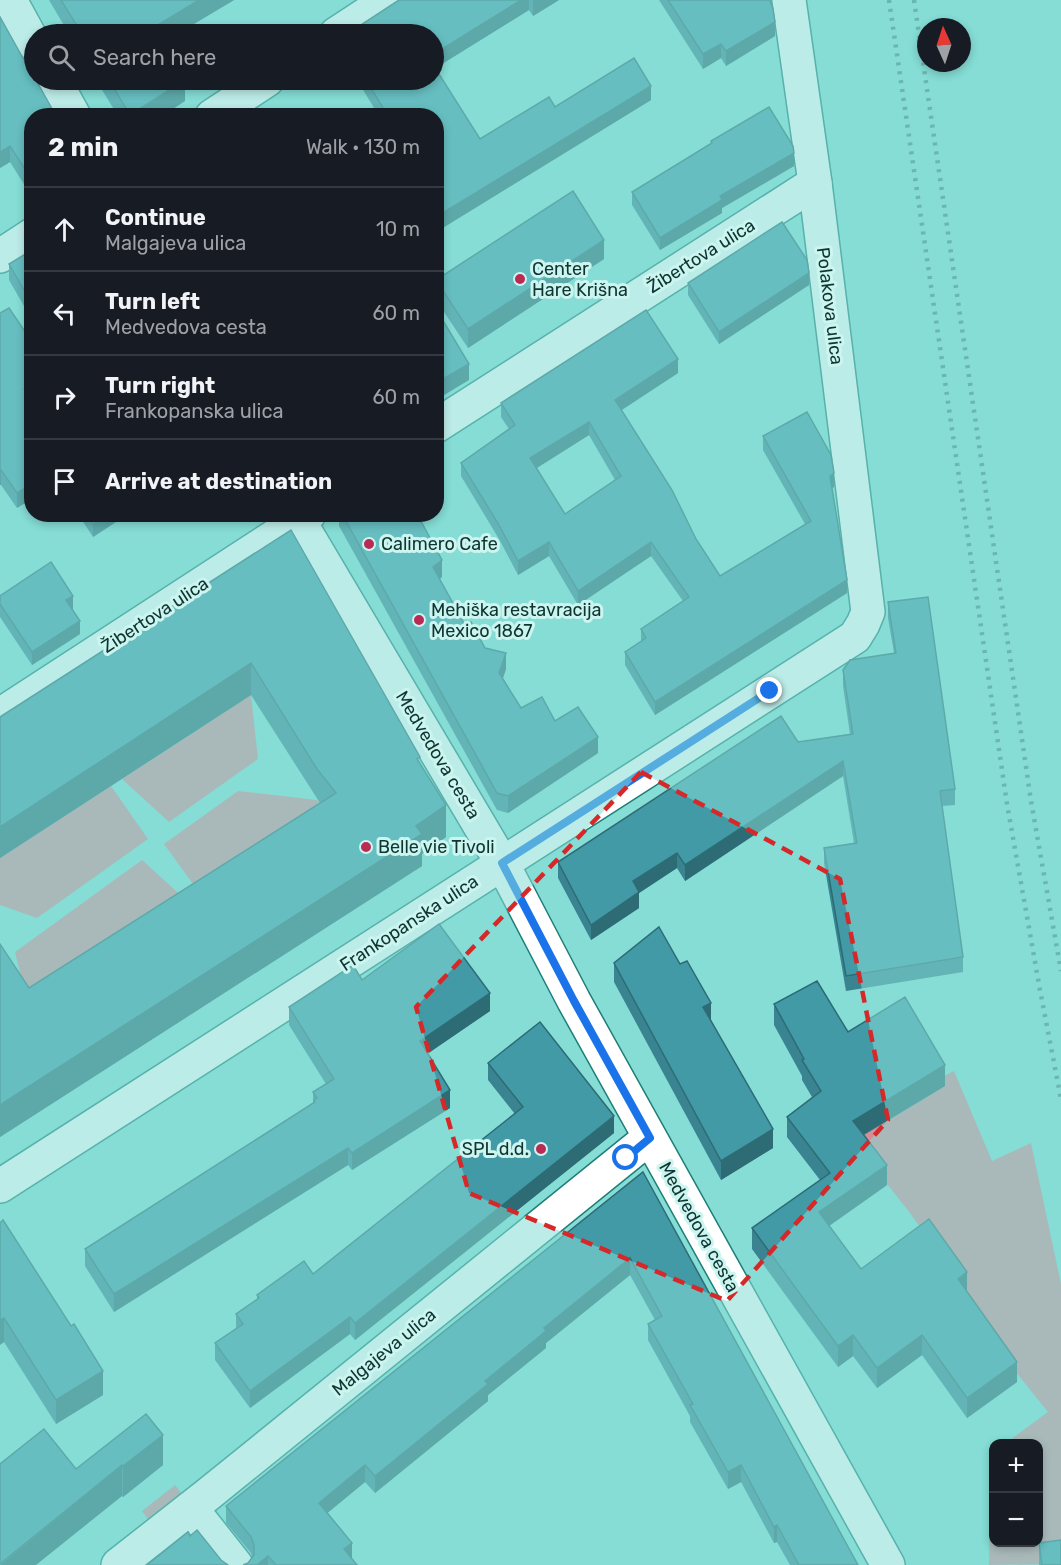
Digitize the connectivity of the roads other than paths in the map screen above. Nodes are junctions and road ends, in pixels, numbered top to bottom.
1 (10, 0) edge
2 (388, 0) edge
3 (789, 0) edge
4 (351, 24) edge
5 (24, 26) edge
6 (60, 90) edge
7 (252, 90) edge
8 (70, 108) edge
9 (224, 108) edge
10 (815, 183) junction
11 (24, 240) edge
12 (0, 256) edge
13 (444, 421) edge
14 (293, 522) edge
15 (304, 522) edge
16 (868, 612) joint
17 (0, 715) edge
18 (502, 863) junction
19 (650, 1138) junction
20 (0, 1186) edge
21 (191, 1508) junction
22 (118, 1565) edge
23 (237, 1565) edge
24 (888, 1565) edge

1 - 5 street
2 - 4 street
3 - 10 street, Polakova ulica
6 - 8 street
7 - 9 street
10 - 13 street, Žibertova ulica
10 - 16 street, Polakova ulica
11 - 12 street
14 - 17 street, Žibertova ulica
15 - 18 street, Medvedova cesta
16 - 18 street, Frankopanska ulica
18 - 19 street, Medvedova cesta
18 - 20 street, Frankopanska ulica
19 - 21 street, Malgajeva ulica
19 - 24 street, Medvedova cesta
21 - 22 street, Malgajeva ulica
21 - 23 street

